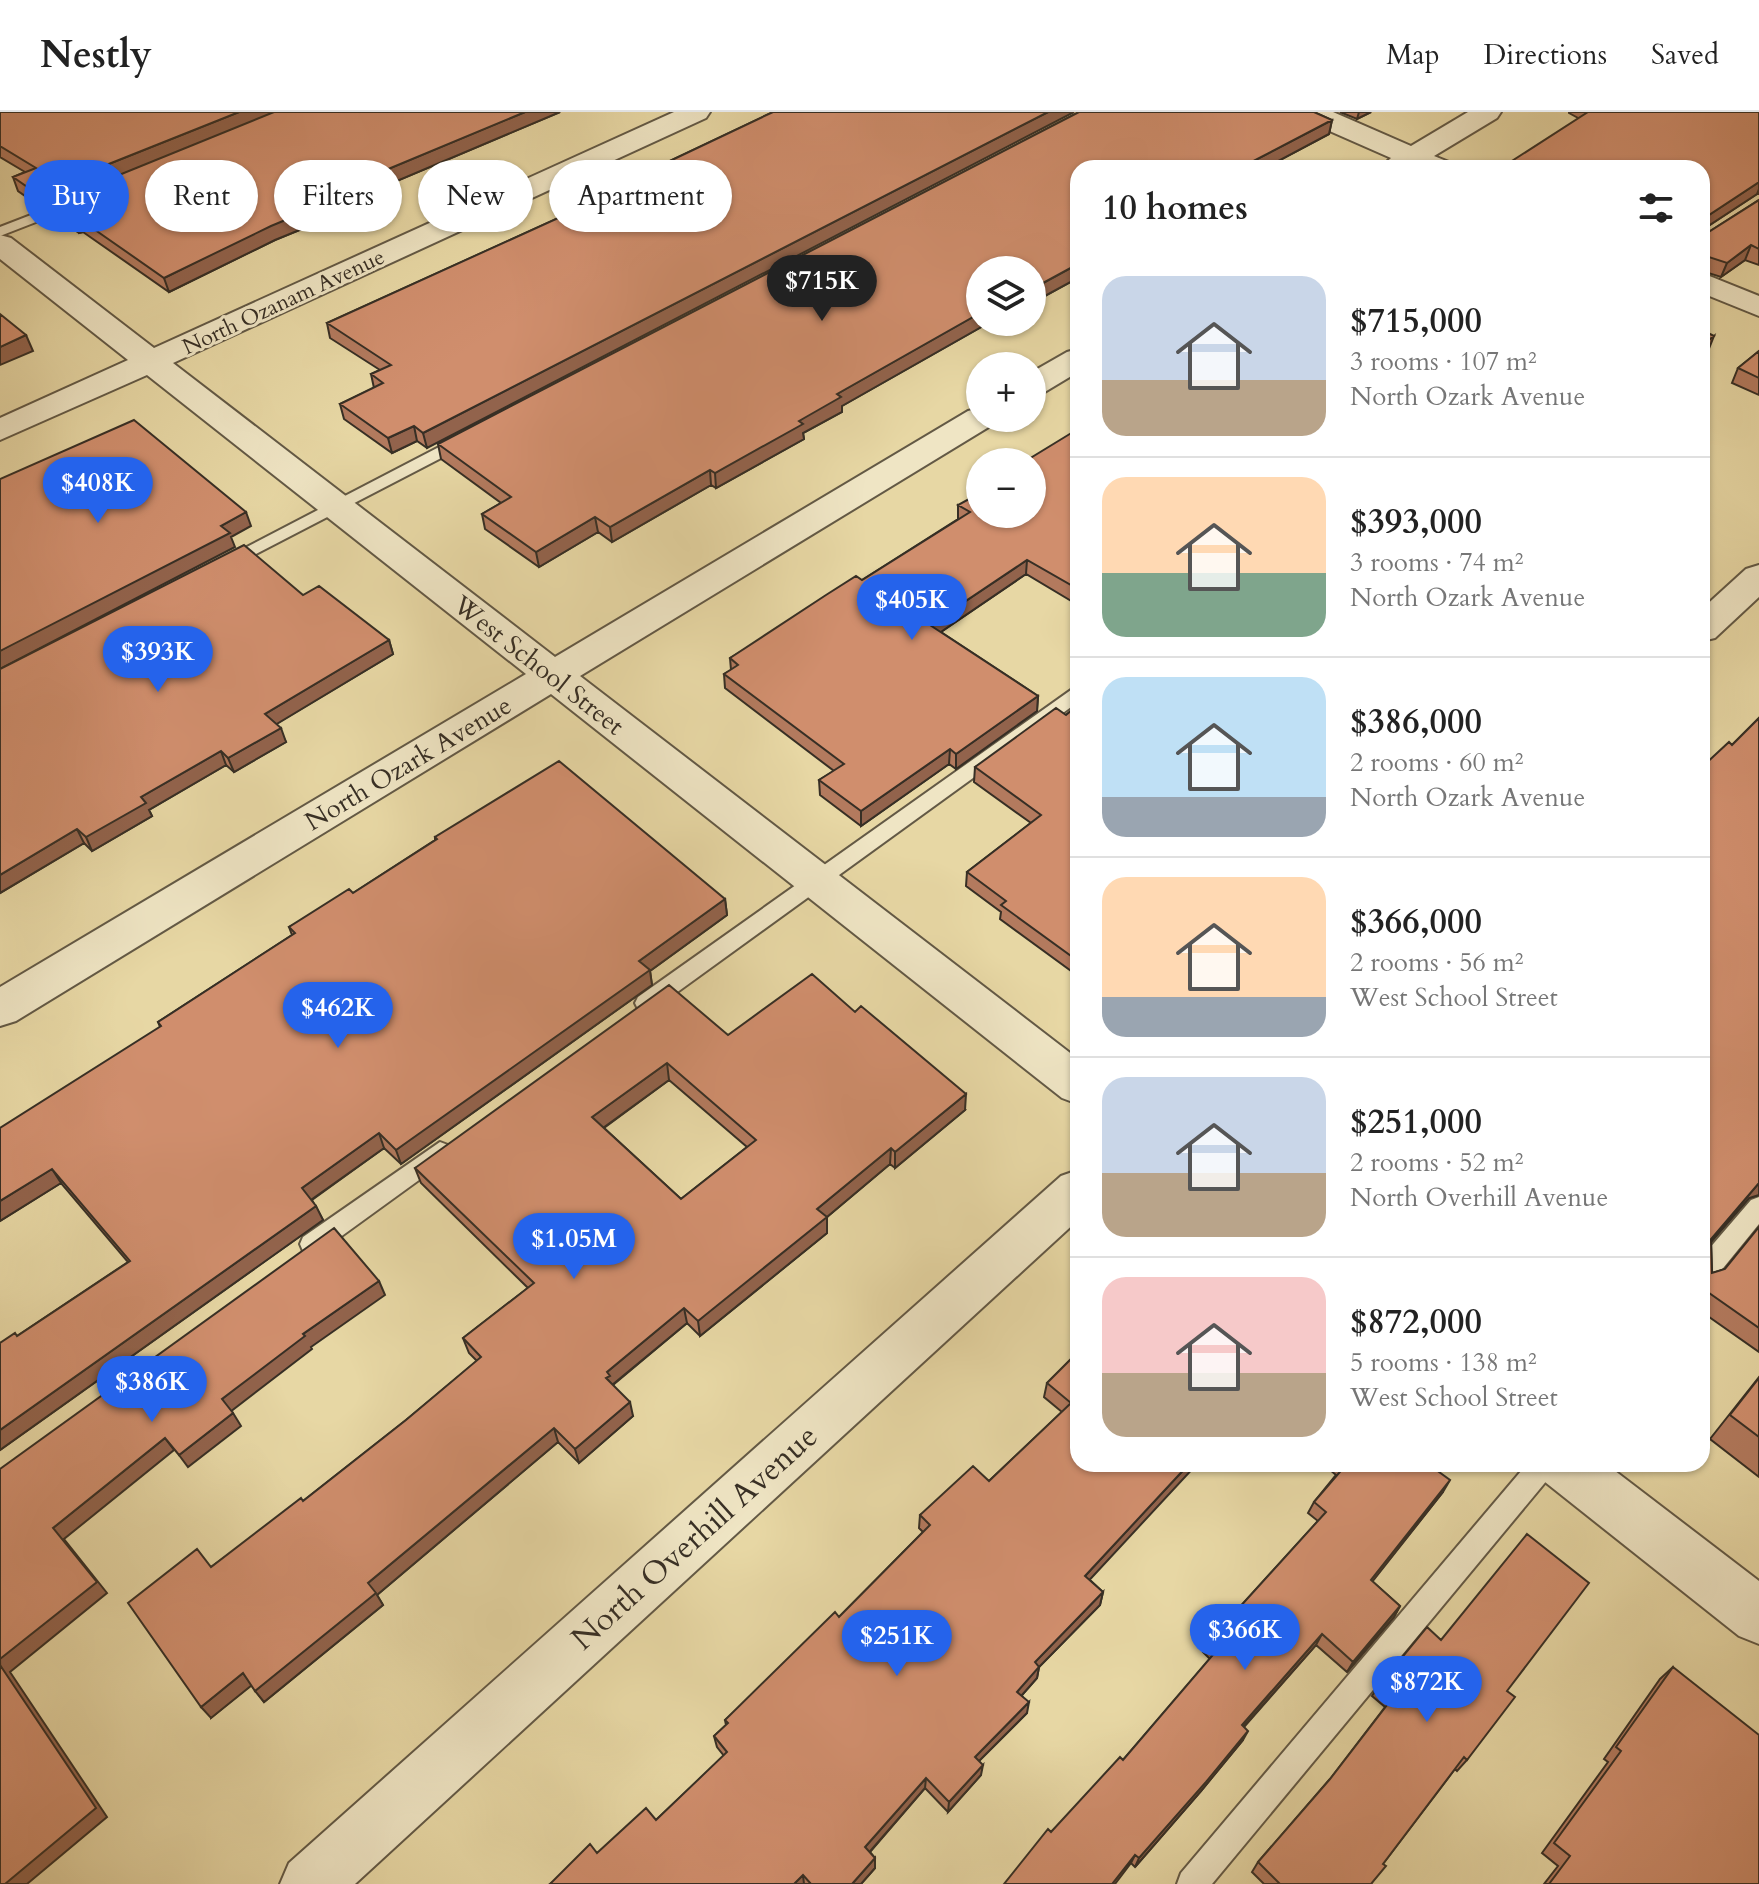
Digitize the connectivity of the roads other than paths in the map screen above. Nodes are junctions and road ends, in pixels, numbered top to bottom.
1 (696, 112) edge
2 (1310, 112) edge
3 (1487, 112) edge
4 (1399, 160) edge
5 (1406, 160) edge
6 (24, 222) edge
7 (0, 232) edge
8 (0, 244) edge
9 (1710, 286) edge
10 (1759, 307) edge
11 (151, 362) junction
12 (1070, 364) edge
13 (1046, 378) edge
14 (966, 426) edge
15 (0, 430) edge
16 (475, 433) edge
17 (335, 506) junction
18 (209, 571) edge
19 (1759, 577) edge
20 (1710, 622) edge
21 (553, 675) junction
22 (1070, 698) edge
23 (816, 881) junction
24 (0, 1009) edge
25 (622, 1021) edge
26 (1070, 1079) edge
27 (453, 1143) edge
28 (1070, 1197) edge
29 (1759, 1207) edge
30 (298, 1255) edge
31 (1710, 1265) edge
32 (1537, 1472) edge
33 (1574, 1472) edge
34 (1759, 1616) edge
35 (310, 1884) edge
36 (1192, 1884) edge

1 - 11 street, North Ozanam Avenue
2 - 4 street
3 - 5 street
6 - 7 lane
8 - 11 street, West School Street
9 - 10 street
11 - 15 street, North Ozanam Avenue
11 - 17 street, West School Street
12 - 13 street
14 - 21 street, North Ozark Avenue
16 - 17 lane
17 - 18 lane
17 - 21 street, West School Street
19 - 20 street
21 - 23 street, West School Street
21 - 24 street, North Ozark Avenue
22 - 23 lane
23 - 25 lane
23 - 26 street, West School Street
27 - 30 lane
28 - 35 street, North Overhill Avenue
29 - 31 lane
32 - 36 lane
33 - 34 street

